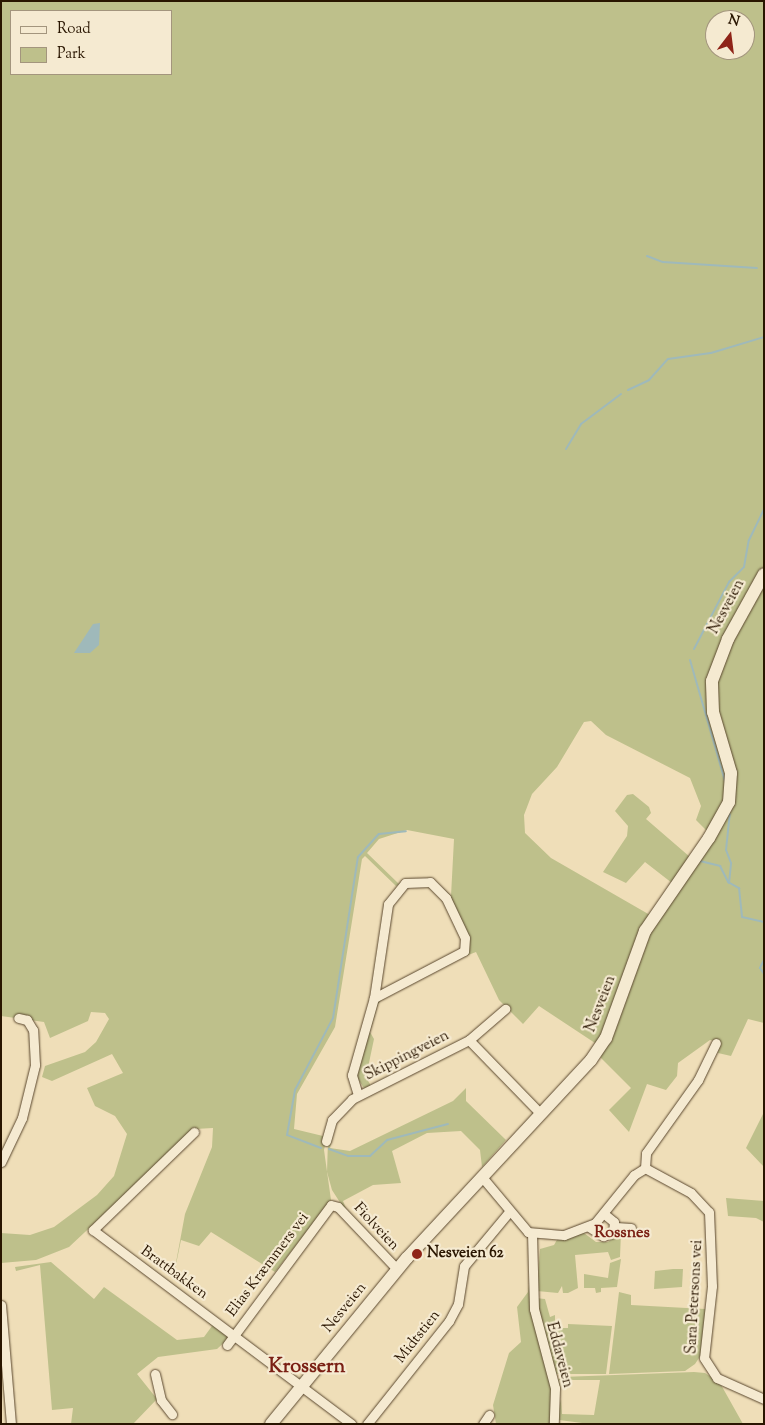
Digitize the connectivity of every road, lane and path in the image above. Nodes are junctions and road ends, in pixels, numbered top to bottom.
1 (764, 574) edge
2 (374, 998) junction
3 (504, 1010) dead end
4 (18, 1018) dead end
5 (469, 1040) junction
6 (716, 1043) dead end
7 (358, 1095) junction
8 (542, 1114) junction
9 (194, 1132) dead end
10 (326, 1141) dead end
11 (1, 1162) edge
12 (645, 1168) junction
13 (480, 1179) junction
14 (334, 1204) joint
15 (509, 1212) junction
16 (604, 1214) junction
17 (588, 1226) junction
18 (616, 1227) junction
19 (631, 1228) dead end
20 (532, 1233) junction
21 (397, 1269) junction
22 (1, 1305) edge
23 (234, 1335) junction
24 (227, 1344) dead end
25 (155, 1374) dead end
26 (302, 1386) junction
27 (764, 1399) edge
28 (6, 1410) edge
29 (172, 1414) dead end
30 (489, 1415) dead end
31 (11, 1424) edge
32 (271, 1424) edge
33 (351, 1424) edge
34 (367, 1424) edge
35 (483, 1424) edge
36 (554, 1424) edge

1 - 8 main road, Nesveien
2 - 2 street, Skippingveien
2 - 7 street, Skippingveien
3 - 5 street, Skippingveien
4 - 11 street
5 - 7 street, Skippingveien
5 - 8 street, Skippingveien
6 - 12 street
7 - 10 street, Skippingveien
8 - 13 main road, Nesveien
9 - 23 street, Brattbakken
12 - 16 street
12 - 27 street, Sara Petersons vei
13 - 15 street
13 - 21 main road, Nesveien
14 - 21 street, Fiolveien
14 - 23 street, Elias Kræmmers vei
15 - 20 street
15 - 34 street, Midtstien
16 - 17 street
16 - 18 street
17 - 18 street
17 - 20 street
18 - 19 street
20 - 36 street, Eddaveien
21 - 26 main road, Nesveien
22 - 28 street
23 - 24 street, Elias Kræmmers vei
23 - 26 street, Brattbakken
25 - 29 street
26 - 32 main road, Nesveien
26 - 33 street, Brattbakken
28 - 31 street
30 - 35 street

